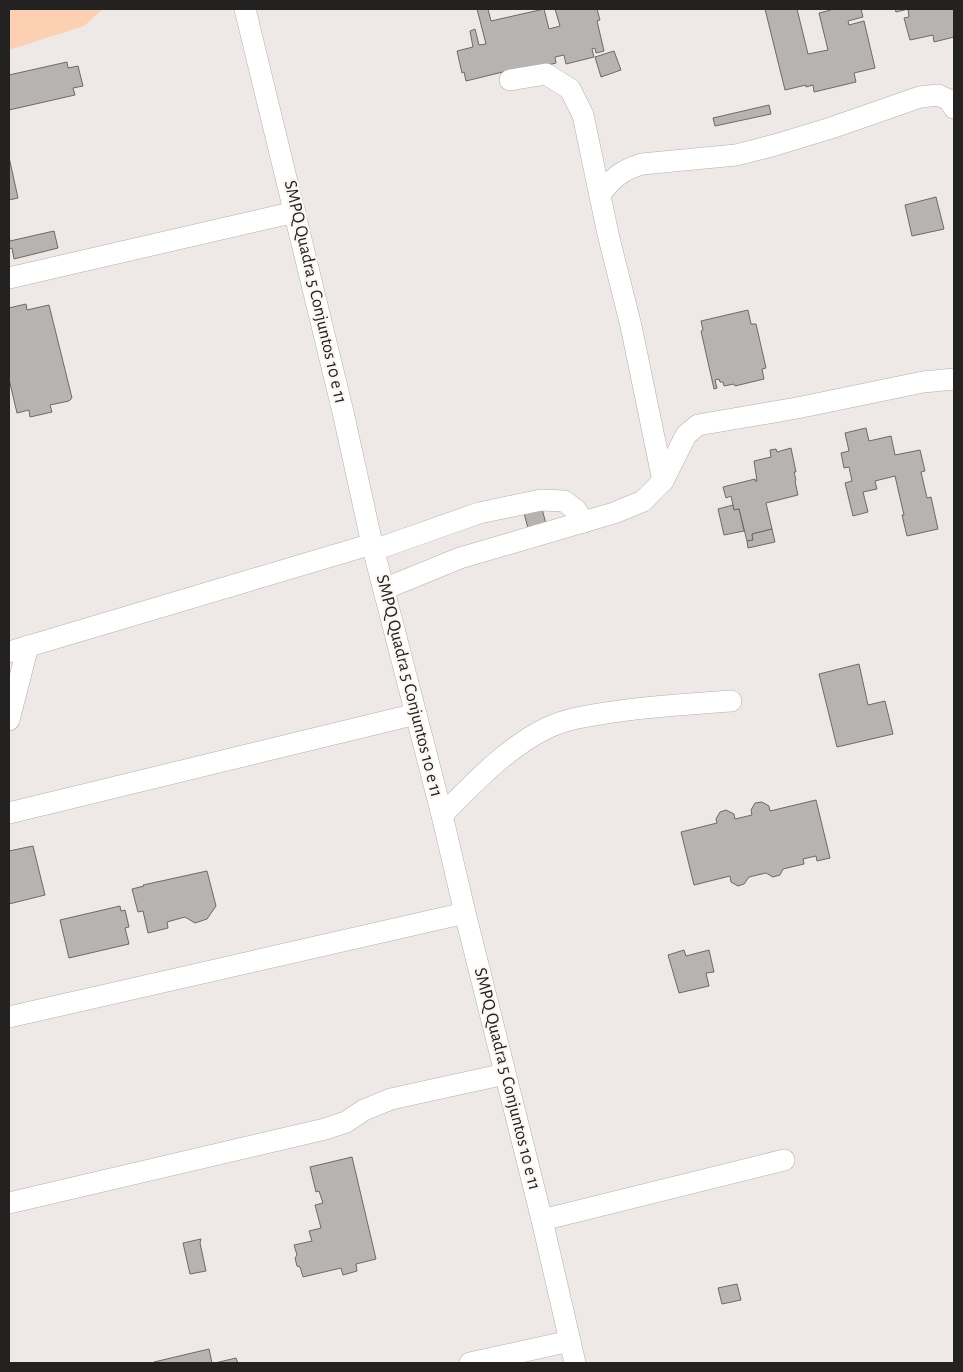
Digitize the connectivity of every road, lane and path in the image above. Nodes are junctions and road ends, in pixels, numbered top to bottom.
1 (246, 9) edge
2 (510, 80) dead end
3 (954, 108) edge
4 (600, 195) junction
5 (296, 212) junction
6 (9, 278) edge
7 (954, 379) edge
8 (663, 481) junction
9 (584, 522) junction
10 (373, 547) junction
11 (384, 589) junction
12 (18, 649) edge
13 (731, 701) dead end
14 (416, 714) junction
15 (9, 720) edge
16 (9, 813) edge
17 (442, 815) junction
18 (465, 913) junction
19 (9, 1017) edge
20 (505, 1074) junction
21 (784, 1160) dead end
22 (9, 1204) edge
23 (542, 1220) junction
24 (570, 1341) junction
25 (470, 1363) edge
26 (575, 1363) edge

1 - 5 street, SMPQ Quadra 5 Conjuntos 10 e 11
2 - 4 street
3 - 4 street
4 - 8 street
5 - 6 street
5 - 10 street, SMPQ Quadra 5 Conjuntos 10 e 11
7 - 8 street
8 - 9 street
9 - 10 street
9 - 11 street
10 - 11 street, SMPQ Quadra 5 Conjuntos 10 e 11
10 - 12 street
11 - 14 street, SMPQ Quadra 5 Conjuntos 10 e 11
12 - 15 street
13 - 17 street
14 - 16 street
14 - 17 street, SMPQ Quadra 5 Conjuntos 10 e 11
17 - 18 street, SMPQ Quadra 5 Conjuntos 10 e 11
18 - 19 street
18 - 20 street, SMPQ Quadra 5 Conjuntos 10 e 11
20 - 22 street
20 - 23 street, SMPQ Quadra 5 Conjuntos 10 e 11
21 - 23 street
23 - 24 street, SMPQ Quadra 5 Conjuntos 10 e 11
24 - 25 street
24 - 26 street, SMPQ Quadra 5 Conjuntos 10 e 11

